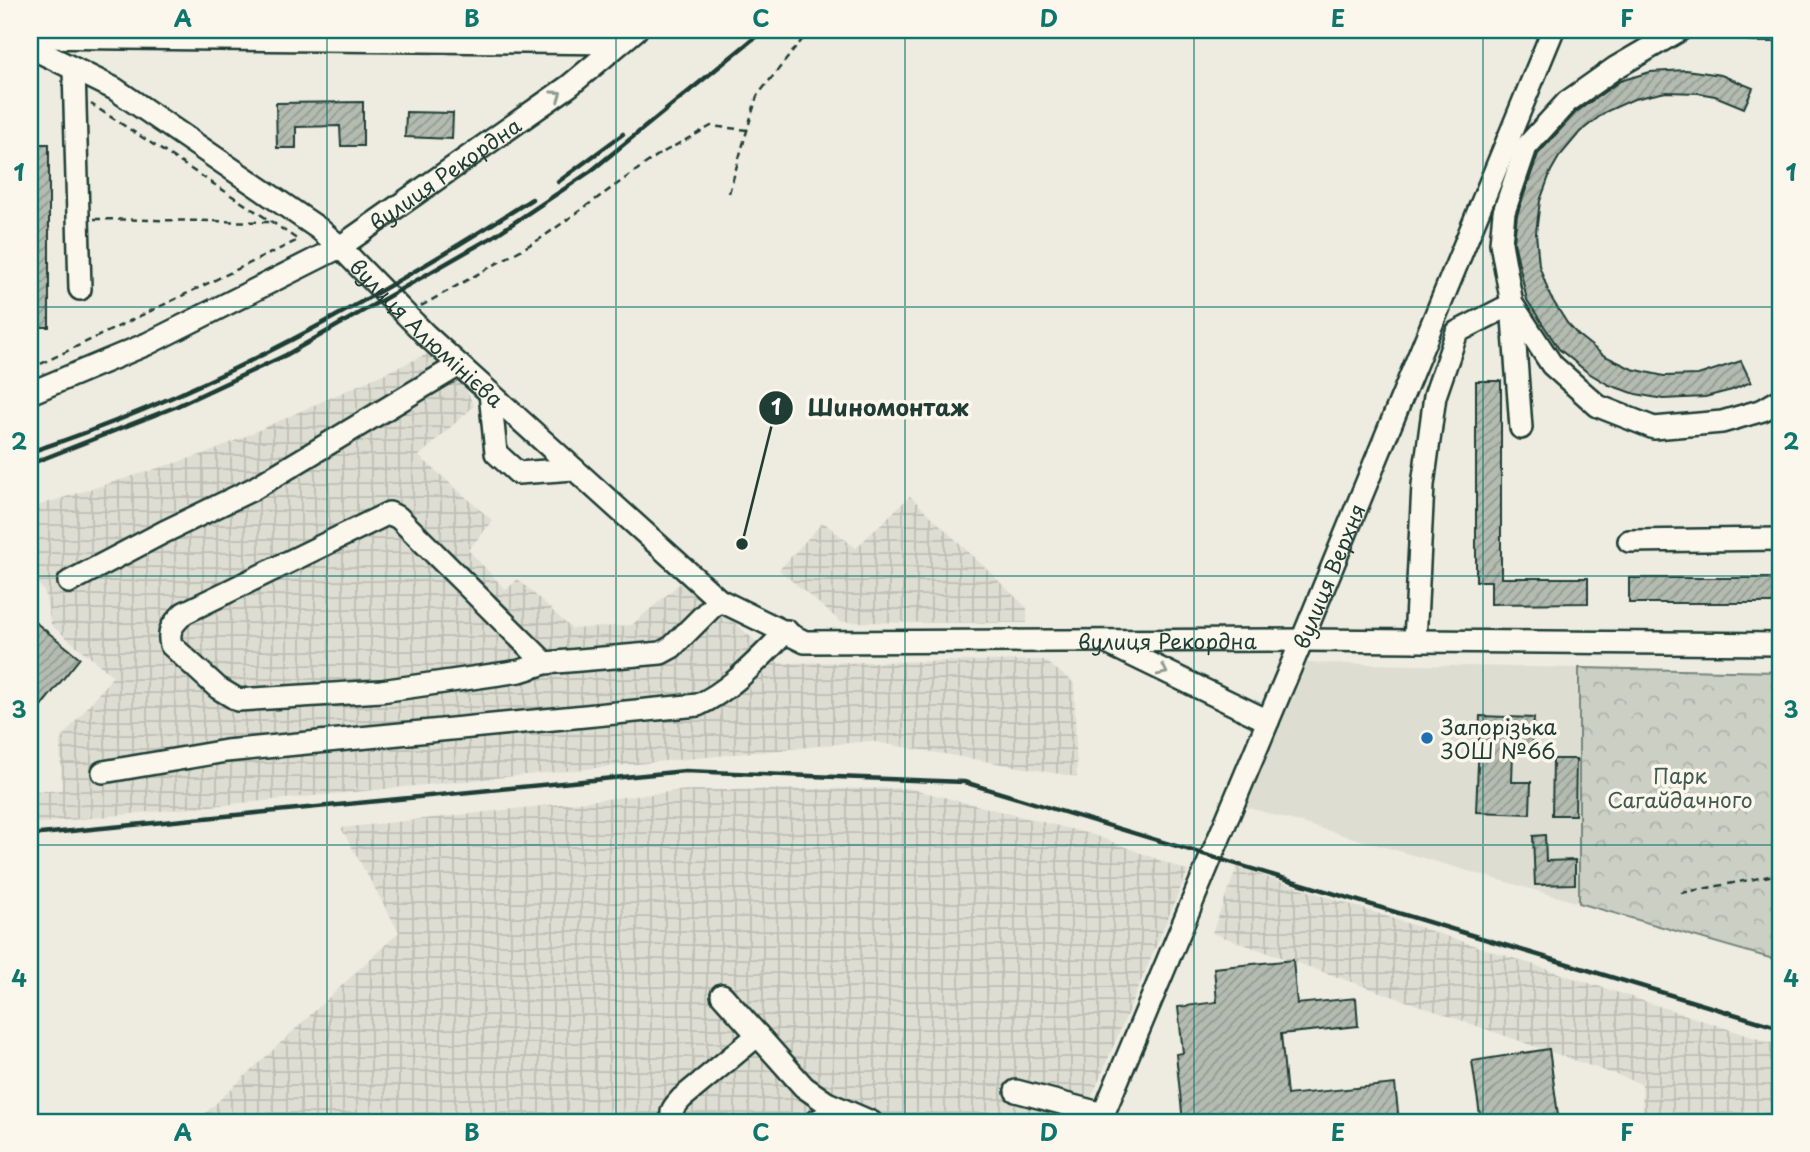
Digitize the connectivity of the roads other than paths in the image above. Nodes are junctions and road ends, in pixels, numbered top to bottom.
1 (1553, 30) edge
2 (1680, 30) edge
3 (1754, 30) edge
4 (1773, 30) edge
5 (1780, 30) edge
6 (227, 34) edge
7 (339, 34) edge
8 (625, 34) edge
9 (449, 35) edge
10 (30, 37) edge
11 (30, 47) edge
12 (74, 69) junction
13 (340, 247) junction
14 (80, 289) dead end
15 (1512, 304) junction
16 (459, 365) junction
17 (30, 393) edge
18 (490, 393) junction
19 (1780, 400) edge
20 (1521, 428) dead end
21 (574, 468) junction
22 (1780, 539) edge
23 (1629, 541) dead end
24 (69, 582) dead end
25 (719, 600) junction
26 (796, 636) junction
27 (1302, 640) junction
28 (1102, 641) junction
29 (1415, 641) junction
30 (1780, 644) edge
31 (545, 663) junction
32 (1268, 721) junction
33 (103, 772) dead end
34 (722, 995) dead end
35 (758, 1035) junction
36 (1016, 1091) dead end
37 (841, 1109) junction
38 (1076, 1115) edge
39 (1102, 1118) edge
40 (675, 1122) edge
41 (815, 1122) edge
42 (871, 1122) edge

1 - 27 street, вулиця Верхня
2 - 15 street
3 - 4 street
4 - 5 street
6 - 7 street
6 - 10 street
7 - 9 street
8 - 9 street
13 -> 8 street, вулиця Рекордна
11 - 12 street, вулиця Алюмінієва
12 - 13 street, вулиця Алюмінієва
12 - 14 street
13 - 16 street, вулиця Алюмінієва
13 - 17 street, вулиця Рекордна
15 - 19 street
15 - 20 street
15 - 29 street
16 - 18 street, вулиця Алюмінієва
16 - 24 street
18 - 21 street, вулиця Алюмінієва
18 - 21 street
21 - 25 street, вулиця Алюмінієва
22 - 23 street
25 - 26 street, вулиця Алюмінієва
25 - 31 street
26 - 28 street, вулиця Рекордна
26 - 33 street
27 - 28 street, вулиця Рекордна
27 - 29 street, вулиця Рекордна
27 - 32 street, вулиця Верхня
28 -> 32 street
29 - 30 street, вулиця Рекордна
31 - 31 street
32 - 39 street, вулиця Верхня
34 - 35 street
35 - 37 street
35 - 40 street
36 - 38 street
37 - 41 street
37 - 42 street
38 - 39 street

